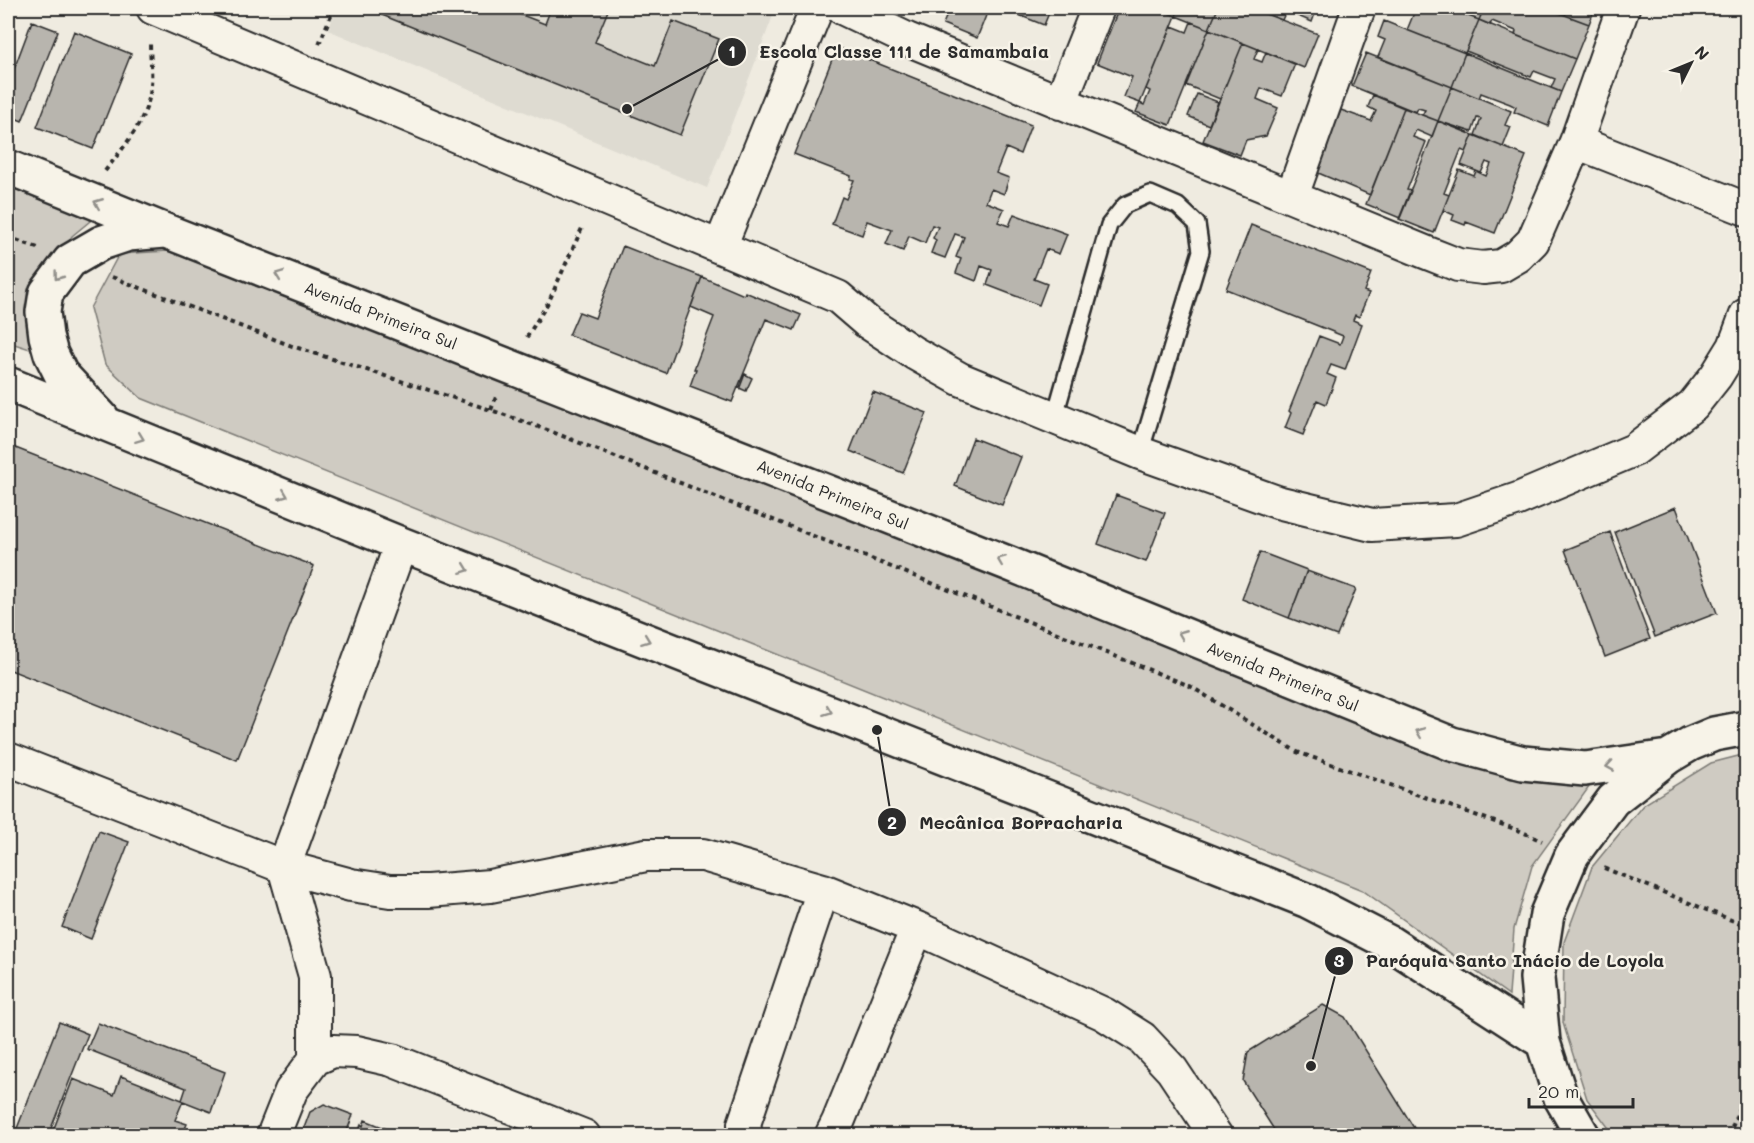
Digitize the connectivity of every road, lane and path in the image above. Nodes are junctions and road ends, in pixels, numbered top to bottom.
1 (153, 8) edge
2 (817, 8) edge
3 (842, 8) edge
4 (1098, 8) edge
5 (1359, 8) edge
6 (1623, 8) edge
7 (150, 40) dead end
8 (1060, 103) junction
9 (1576, 142) junction
10 (8, 167) edge
11 (596, 195) junction
12 (1292, 196) junction
13 (85, 198) junction
14 (1746, 209) edge
15 (166, 231) junction
16 (8, 237) edge
17 (720, 247) junction
18 (70, 261) junction
19 (1746, 315) edge
20 (509, 366) junction
21 (8, 384) edge
22 (1054, 419) junction
23 (109, 426) junction
24 (1140, 453) junction
25 (401, 544) junction
26 (1746, 702) edge
27 (1746, 728) edge
28 (1714, 734) junction
29 (1668, 757) junction
30 (8, 759) edge
31 (1572, 855) junction
32 (284, 867) junction
33 (823, 890) junction
34 (1746, 926) edge
35 (917, 928) junction
36 (1543, 1042) junction
37 (315, 1059) junction
38 (1746, 1089) edge
39 (273, 1136) edge
40 (584, 1136) edge
41 (746, 1136) edge
42 (831, 1136) edge
43 (1216, 1136) edge
44 (1583, 1136) edge
45 (1729, 1136) edge

1 - 11 street
2 - 17 street
3 - 8 street
4 - 8 street
5 - 12 street
6 - 9 street
7 - 13 path
8 - 12 street
9 - 12 street
9 - 14 street
10 - 13 main road, Avenida Primeira Sul
11 - 17 street
11 - 20 path
15 -> 13 main road, Avenida Primeira Sul
15 - 18 main road
20 -> 15 main road, Avenida Primeira Sul
16 - 18 path
17 - 22 street
18 -> 23 main road
18 - 31 path
19 - 24 street
29 -> 20 main road, Avenida Primeira Sul
21 - 23 main road
22 - 24 street
22 - 24 lane
23 -> 25 main road
25 - 32 street
25 -> 36 main road
26 - 28 main road
27 - 28 main road
28 - 29 main road
29 - 31 main road
30 - 32 street
31 - 34 path
31 - 36 main road
32 - 33 street
32 - 37 street
33 - 35 street
33 - 41 street
35 - 42 street
35 - 43 street
36 - 44 main road
37 - 39 street
37 - 40 street
38 - 45 path

